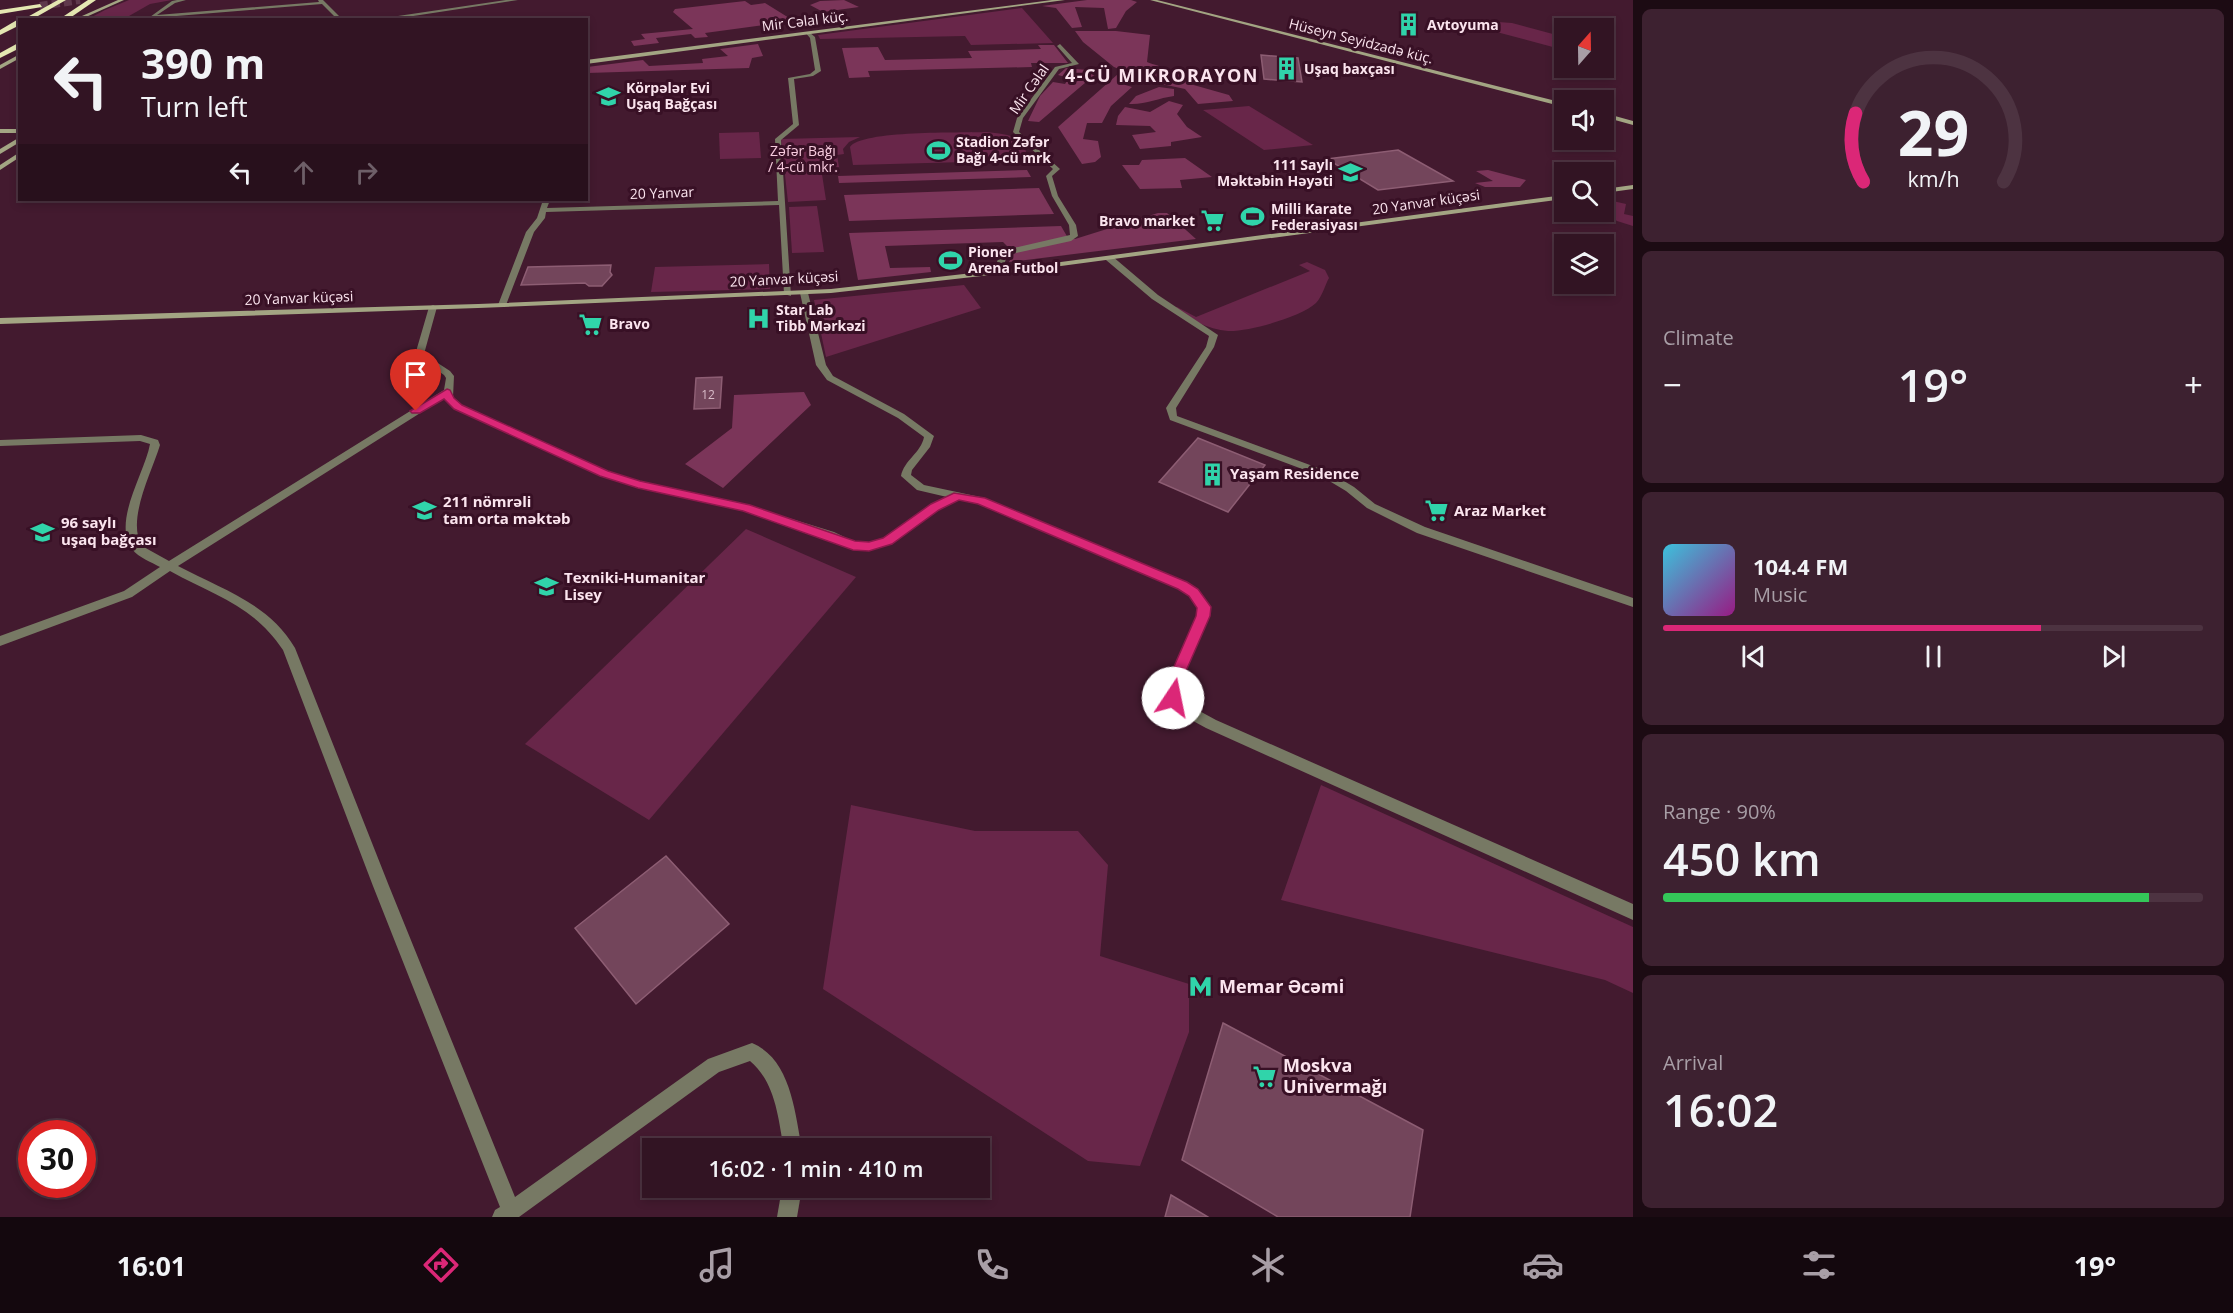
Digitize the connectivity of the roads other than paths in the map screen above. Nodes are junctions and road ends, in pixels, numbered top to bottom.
1 (63, 0) edge
2 (74, 0) edge
3 (93, 0) edge
4 (108, 0) edge
5 (122, 0) edge
6 (184, 0) edge
7 (516, 0) edge
8 (1029, 0) edge
9 (1063, 0) edge
10 (1152, 0) edge
11 (321, 2) edge
12 (40, 6) dead end
13 (0, 12) edge
14 (28, 18) edge
15 (44, 18) edge
16 (64, 18) edge
17 (81, 18) edge
18 (149, 18) edge
19 (340, 18) edge
20 (387, 18) edge
21 (18, 23) edge
22 (0, 33) edge
23 (18, 33) edge
24 (807, 33) junction
25 (0, 44) edge
26 (18, 45) edge
27 (1060, 46) dead end
28 (0, 56) edge
29 (18, 56) edge
30 (588, 58) edge
31 (588, 62) edge
32 (0, 67) edge
33 (1554, 102) edge
34 (1614, 118) edge
35 (1633, 123) edge
36 (18, 126) edge
37 (0, 128) edge
38 (18, 131) edge
39 (18, 140) edge
40 (0, 152) edge
41 (18, 155) edge
42 (0, 168) edge
43 (1633, 187) edge
44 (1614, 190) edge
45 (1554, 198) edge
46 (546, 201) edge
47 (782, 203) junction
48 (543, 210) junction
49 (1109, 258) junction
50 (1008, 271) junction
51 (804, 293) junction
52 (788, 294) junction
53 (502, 305) junction
54 (433, 307) junction
55 (0, 321) edge
56 (447, 393) junction
57 (0, 442) edge
58 (958, 496) junction
59 (169, 567) junction
60 (1633, 603) edge
61 (0, 641) edge
62 (1633, 912) edge
63 (791, 1138) edge
64 (790, 1198) edge
65 (507, 1214) edge
66 (786, 1217) edge

1 - 14 highway
2 - 15 highway
3 - 16 highway
4 - 17 street
5 - 17 street
6 - 18 street
7 - 20 street
8 - 30 street, Mir Cəlal küç.
9 - 24 street, Mir Cəlal küç.
10 - 33 street, Hüseyn Seyidzadə küç.
11 - 18 street
11 - 19 street
12 - 13 highway
21 - 22 highway
23 - 25 highway
24 - 31 street, Mir Cəlal küç.
24 - 47 street
26 - 28 highway
27 - 50 street, Mir Cəlal
29 - 32 street
34 - 35 street
36 - 37 street
37 - 38 street
39 - 40 street
41 - 42 street
43 - 44 street
45 - 49 street, 20 Yanvar küçəsi
46 - 48 street
47 - 48 street, 20 Yanvar
47 - 52 street
48 - 53 street
49 - 50 street, 20 Yanvar küçəsi
49 - 60 street
50 - 51 street, 20 Yanvar küçəsi
51 - 52 street, 20 Yanvar küçəsi
51 - 58 street
52 - 53 street, 20 Yanvar küçəsi
53 - 54 street, 20 Yanvar küçəsi
54 - 55 street, 20 Yanvar küçəsi
54 - 56 street
56 - 58 street
56 - 59 street
57 - 59 street
58 - 62 street
59 - 61 street
59 - 65 street
63 - 65 street
64 - 66 street

